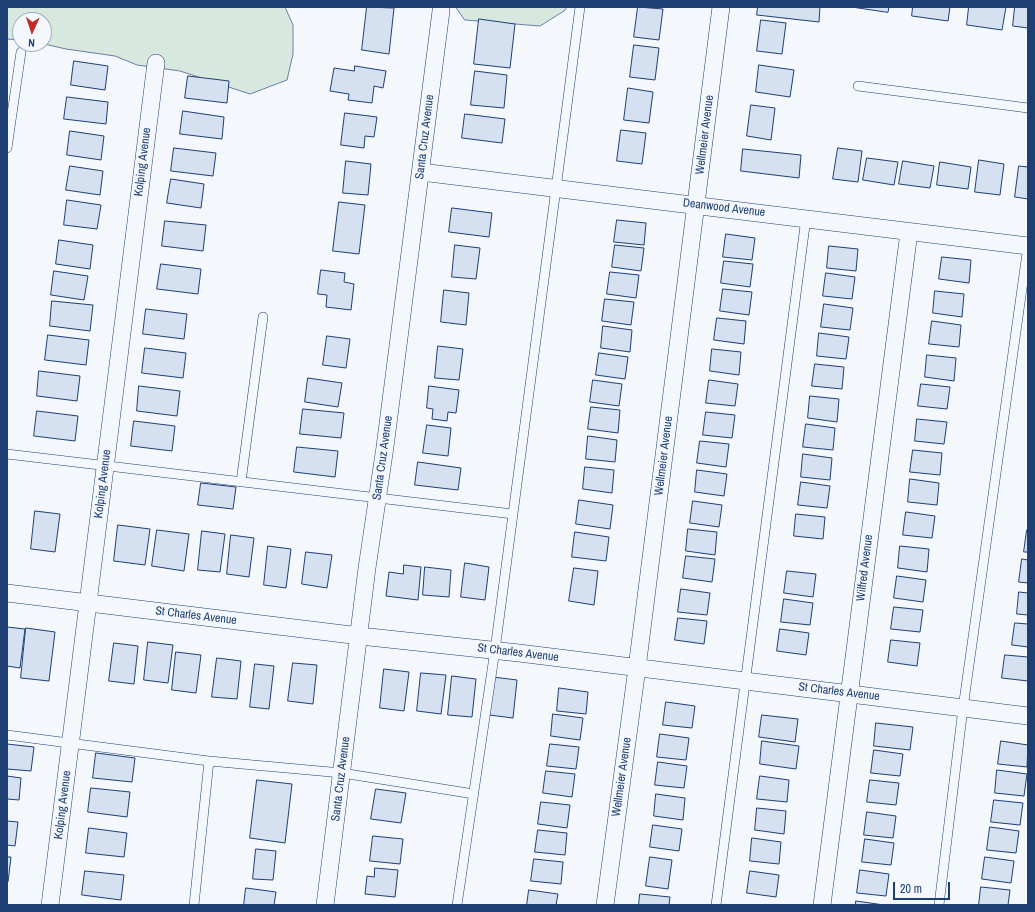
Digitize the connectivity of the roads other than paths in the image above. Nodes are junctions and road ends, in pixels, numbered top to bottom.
1 (580, 7) edge
2 (721, 7) edge
3 (441, 11) dead end
4 (21, 52) dead end
5 (156, 63) dead end
6 (858, 86) dead end
7 (1028, 108) edge
8 (7, 148) edge
9 (421, 172) junction
10 (556, 187) junction
11 (696, 205) junction
12 (806, 218) junction
13 (909, 232) junction
14 (1028, 246) edge
15 (263, 317) dead end
16 (7, 454) edge
17 (105, 466) junction
18 (241, 482) junction
19 (377, 498) junction
20 (513, 514) junction
21 (7, 593) edge
22 (88, 603) junction
23 (360, 636) junction
24 (495, 650) junction
25 (637, 668) junction
26 (747, 681) junction
27 (849, 693) junction
28 (963, 708) junction
29 (1028, 716) edge
30 (7, 735) edge
31 (71, 743) junction
32 (209, 761) junction
33 (342, 773) junction
34 (474, 794) junction
35 (50, 905) edge
36 (194, 905) edge
37 (325, 905) edge
38 (457, 905) edge
39 (605, 905) edge
40 (716, 905) edge
41 (822, 905) edge
42 (939, 905) edge

1 - 10 lane
2 - 11 street, Wellmeier Avenue
3 - 9 street, Santa Cruz Avenue
4 - 8 lane
5 - 17 street, Kolping Avenue
6 - 7 lane
9 - 10 street, Deanwood Avenue
9 - 19 street, Santa Cruz Avenue
10 - 11 street, Deanwood Avenue
10 - 20 lane
11 - 12 street, Deanwood Avenue
11 - 25 street, Wellmeier Avenue
12 - 13 street, Deanwood Avenue
12 - 26 lane
13 - 14 street, Deanwood Avenue
13 - 27 street, Wilfred Avenue
14 - 28 lane
15 - 18 lane
16 - 17 lane
17 - 18 lane
17 - 22 street, Kolping Avenue
18 - 19 lane
19 - 20 lane
19 - 23 street, Santa Cruz Avenue
20 - 24 lane
21 - 22 street, St Charles Avenue
22 - 23 street, St Charles Avenue
22 - 31 street, Kolping Avenue
23 - 24 street, St Charles Avenue
23 - 33 street, Santa Cruz Avenue
24 - 25 street, St Charles Avenue
24 - 34 lane
25 - 26 street, St Charles Avenue
25 - 39 street, Wellmeier Avenue
26 - 27 street, St Charles Avenue
26 - 40 lane
27 - 28 street, St Charles Avenue
27 - 41 street, Wilfred Avenue
28 - 29 street, St Charles Avenue
28 - 42 lane
30 - 31 lane
31 - 32 lane
31 - 35 street, Kolping Avenue
32 - 33 lane
32 - 36 lane
33 - 34 lane
33 - 37 street, Santa Cruz Avenue
34 - 38 lane

